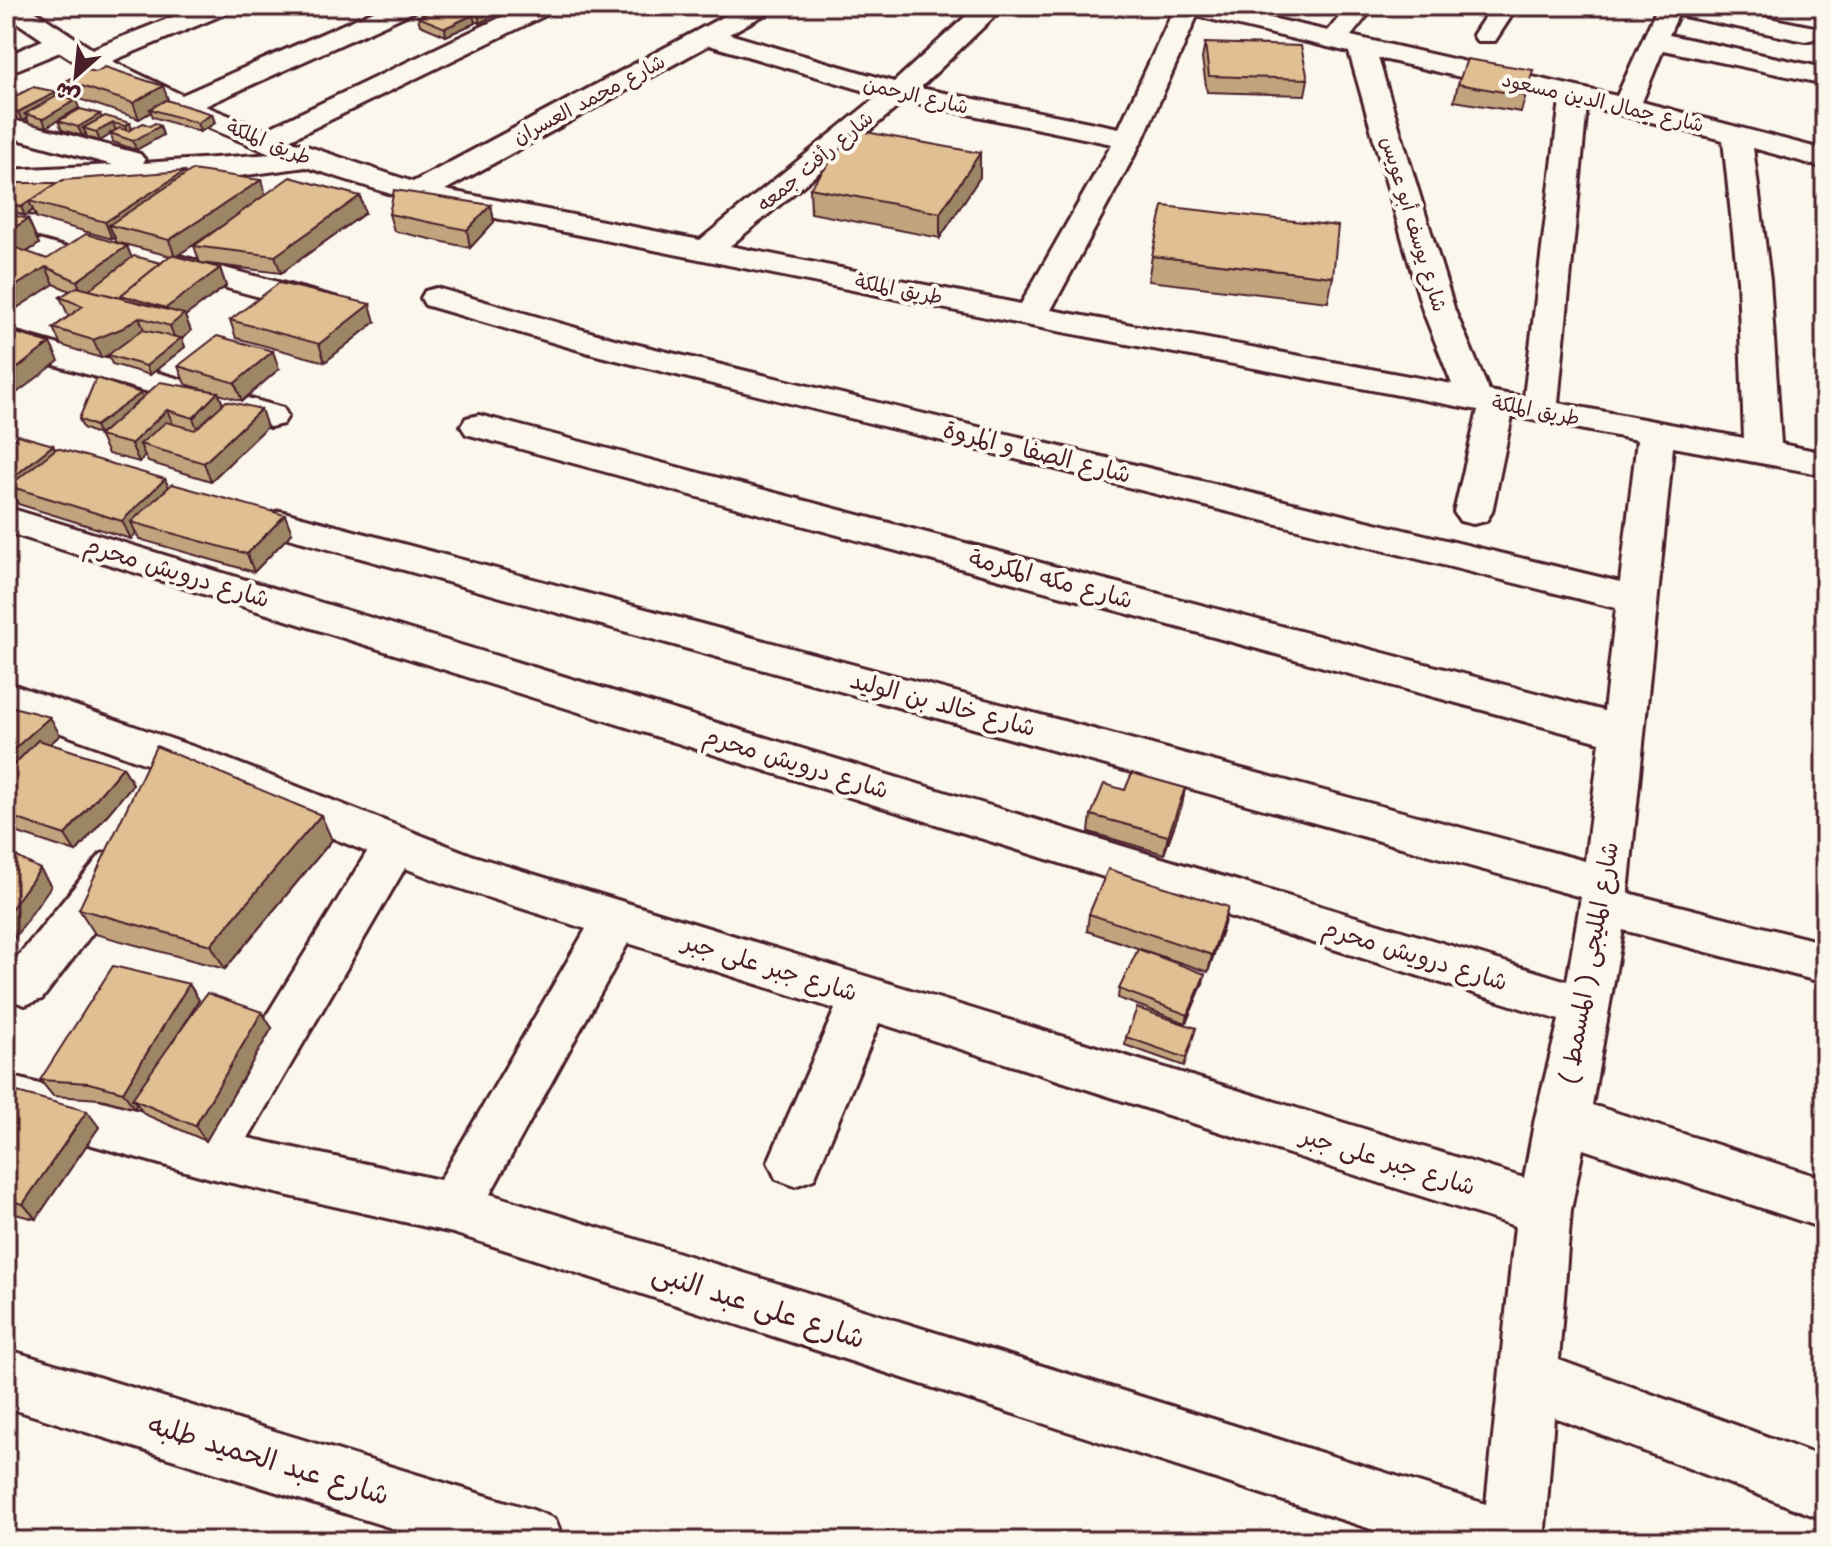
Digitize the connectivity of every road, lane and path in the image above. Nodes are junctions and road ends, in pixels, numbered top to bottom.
1 (59, 6) edge
2 (223, 6) edge
3 (406, 6) edge
4 (545, 6) edge
5 (762, 6) edge
6 (992, 6) edge
7 (1362, 6) edge
8 (1505, 6) edge
9 (1670, 6) edge
10 (1200, 8) edge
11 (18, 13) edge
12 (1805, 33) dead end
13 (1486, 35) dead end
14 (706, 36) junction
15 (1654, 40) junction
16 (61, 42) junction
17 (1347, 44) junction
18 (90, 60) junction
19 (6, 66) edge
20 (1825, 76) edge
21 (899, 92) junction
22 (1574, 96) junction
23 (181, 106) junction
24 (1626, 107) junction
25 (6, 127) edge
26 (1737, 134) junction
27 (1129, 139) junction
28 (265, 141) junction
29 (307, 158) junction
30 (1825, 159) edge
31 (171, 171) junction
32 (6, 179) edge
33 (416, 193) junction
34 (6, 219) edge
35 (707, 250) junction
36 (437, 298) dead end
37 (348, 311) edge
38 (1031, 316) junction
39 (6, 340) edge
40 (1486, 401) junction
41 (1540, 411) junction
42 (270, 416) dead end
43 (479, 426) dead end
44 (1656, 433) junction
45 (1763, 452) junction
46 (1825, 464) edge
47 (1473, 512) dead end
48 (6, 519) edge
49 (280, 523) edge
50 (1638, 600) junction
51 (6, 697) edge
52 (1623, 732) junction
53 (141, 836) edge
54 (396, 843) junction
55 (1604, 896) junction
56 (617, 919) junction
57 (1825, 963) edge
58 (25, 984) dead end
59 (865, 996) junction
60 (1587, 1008) junction
61 (6, 1098) edge
62 (1561, 1118) junction
63 (210, 1154) junction
64 (795, 1162) dead end
65 (1825, 1204) edge
66 (453, 1208) junction
67 (1544, 1210) junction
68 (1527, 1377) junction
69 (6, 1378) edge
70 (1825, 1489) edge
71 (533, 1541) edge
72 (1505, 1541) edge
73 (1513, 1541) edge

1 - 11 street
2 - 18 street
3 - 23 street
4 - 28 street
5 - 14 street, شارع محمد العسران
6 - 21 street, شارع رأفت جمعه
7 - 17 street
8 - 13 street
9 - 12 street
9 - 15 street
10 - 17 street, شارع جمال الدين مسعود
10 - 27 street
11 - 16 street, طريق الملكة
14 - 21 street, شارع الرحمن
14 - 33 street, شارع محمد العسران
15 - 20 street
15 - 24 street
16 - 18 street, طريق الملكة
16 - 19 street
17 - 22 street, شارع جمال الدين مسعود
17 - 40 street, شارع يوسف أبو عويس
18 - 23 street, طريق الملكة
21 - 27 street, شارع الرحمن
21 - 35 street, شارع رأفت جمعه
22 - 24 street, شارع جمال الدين مسعود
22 - 41 street
23 - 28 street, طريق الملكة
24 - 26 street, شارع جمال الدين مسعود
25 - 31 street
26 - 30 street, شارع جمال الدين مسعود
26 - 45 street
27 - 38 street
28 - 29 street, طريق الملكة
29 - 31 street
29 - 33 street, طريق الملكة
31 - 32 street
33 - 35 street, طريق الملكة
34 - 37 street
35 - 38 street, طريق الملكة
36 - 50 street, شارع الصفا و المروة
38 - 40 street, طريق الملكة
39 - 42 street
40 - 41 street, طريق الملكة
40 - 47 street
41 - 44 street, طريق الملكة
43 - 52 street, شارع مكه المكرمة
44 - 45 street, طريق الملكة
44 - 50 street, شارع المليجى ( المسمط )
45 - 46 street, طريق الملكة
48 - 60 street, شارع درويش محرم
49 - 55 street, شارع خالد بن الوليد
50 - 52 street, شارع المليجى ( المسمط )
51 - 54 street, شارع جبر على جبر
52 - 55 street, شارع المليجى ( المسمط )
53 - 58 street
54 - 56 street, شارع جبر على جبر
54 - 63 street
55 - 57 street, شارع خالد بن الوليد
55 - 60 street, شارع المليجى ( المسمط )
56 - 59 street, شارع جبر على جبر
56 - 66 street
59 - 64 street
59 - 67 street, شارع جبر على جبر
60 - 62 street, شارع المليجى ( المسمط )
61 - 63 street, شارع على عبد النبى
62 - 65 street
62 - 67 street, شارع المليجى ( المسمط )
63 - 66 street, شارع على عبد النبى
66 - 72 street, شارع على عبد النبى
67 - 68 street, شارع المليجى ( المسمط )
68 - 70 street
68 - 73 street, شارع المليجى ( المسمط )
69 - 71 street, شارع عبد الحميد طلبه

